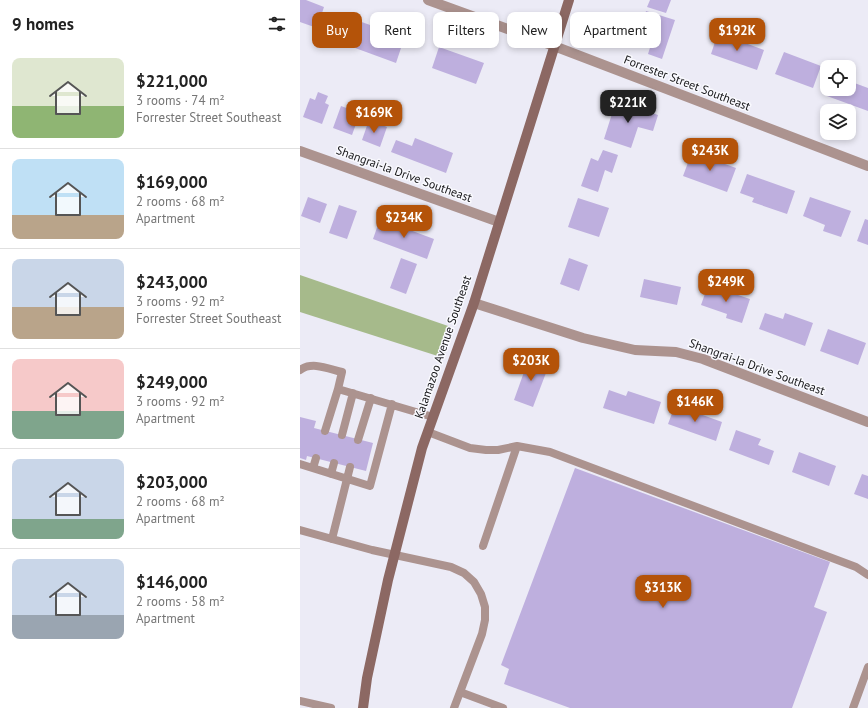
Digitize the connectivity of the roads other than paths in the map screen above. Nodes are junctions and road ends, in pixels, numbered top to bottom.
1 (428, 0) edge
2 (569, 0) edge
3 (562, 21) edge
4 (507, 29) edge
5 (553, 48) edge
6 (559, 48) edge
7 (300, 151) edge
8 (868, 166) edge
9 (499, 222) junction
10 (474, 303) junction
11 (300, 370) edge
12 (338, 389) junction
13 (353, 393) junction
14 (371, 398) junction
15 (392, 404) junction
16 (433, 417) junction
17 (868, 422) edge
18 (325, 431) dead end
19 (428, 432) junction
20 (342, 435) dead end
21 (358, 440) dead end
22 (517, 446) junction
23 (316, 458) dead end
24 (334, 463) dead end
25 (300, 464) edge
26 (350, 467) dead end
27 (314, 468) junction
28 (331, 474) junction
29 (347, 479) junction
30 (300, 530) edge
31 (332, 539) junction
32 (483, 546) dead end
33 (394, 555) junction
34 (868, 576) edge
35 (868, 667) edge
36 (460, 692) junction
37 (300, 701) edge
38 (331, 708) edge
39 (363, 708) edge
40 (454, 708) edge
41 (503, 708) edge
42 (853, 708) edge

1 - 4 street, Forrester Street Southeast
2 - 3 main road, Kalamazoo Avenue Southeast
5 - 9 main road, Kalamazoo Avenue Southeast
6 - 8 street, Forrester Street Southeast
7 - 9 street, Shangrai-la Drive Southeast
9 - 10 main road, Kalamazoo Avenue Southeast
10 - 16 main road, Kalamazoo Avenue Southeast
10 - 17 street, Shangrai-la Drive Southeast
11 - 12 lane
12 - 13 lane
12 - 18 lane
13 - 14 lane
13 - 20 lane
14 - 15 lane
14 - 21 lane
15 - 16 lane
15 - 29 lane
16 - 19 main road, Kalamazoo Avenue Southeast
19 - 22 lane
19 - 33 main road, Kalamazoo Avenue Southeast
22 - 32 lane
22 - 34 lane
23 - 27 lane
24 - 28 lane
25 - 27 lane
26 - 29 lane
27 - 28 lane
28 - 29 lane
29 - 31 lane
30 - 31 lane
31 - 33 lane
33 - 36 lane
33 - 39 main road, Kalamazoo Avenue Southeast
35 - 42 lane
36 - 40 lane
36 - 41 lane
37 - 38 lane

